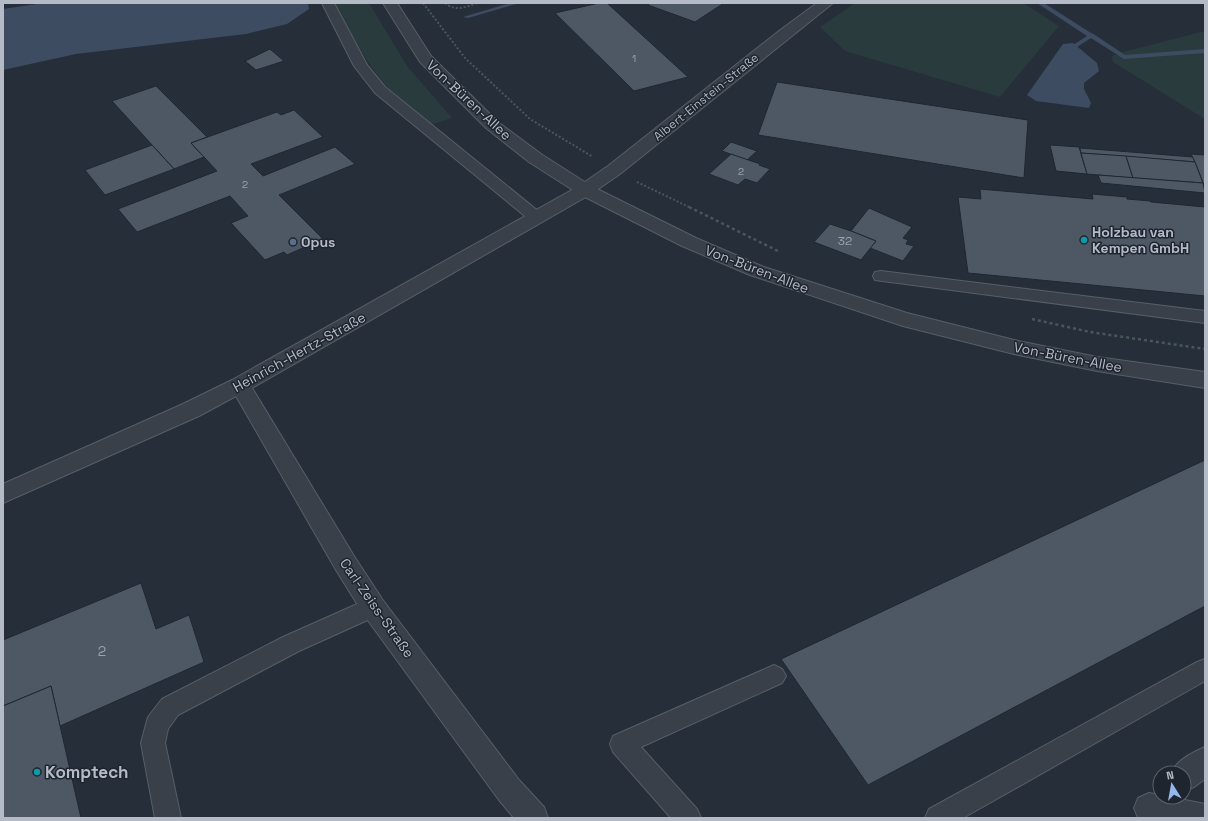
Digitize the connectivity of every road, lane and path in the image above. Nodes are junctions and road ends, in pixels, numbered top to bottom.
1 (328, 3) edge
2 (390, 3) edge
3 (423, 3) edge
4 (445, 3) edge
5 (465, 3) edge
6 (477, 3) edge
7 (826, 3) edge
8 (466, 6) junction
9 (614, 170) junction
10 (585, 190) junction
11 (537, 218) junction
12 (881, 276) dead end
13 (1205, 317) edge
14 (1205, 380) edge
15 (240, 385) junction
16 (3, 494) edge
17 (373, 607) junction
18 (1205, 669) edge
19 (774, 676) dead end
20 (1205, 761) edge
21 (1192, 771) edge
22 (1149, 808) edge
23 (168, 818) edge
24 (534, 818) edge
25 (688, 818) edge
26 (938, 818) edge
27 (1204, 818) edge

1 - 11 lane
2 - 10 street, Von-Büren-Allee
3 - 9 path
4 - 8 path
5 - 8 path
6 - 8 path
7 - 9 street, Albert-Einstein-Straße
9 - 10 street, Albert-Einstein-Straße
10 - 11 street, Heinrich-Hertz-Straße
10 - 14 street, Von-Büren-Allee
11 - 15 street, Heinrich-Hertz-Straße
12 - 13 lane
15 - 16 street, Heinrich-Hertz-Straße
15 - 17 street, Carl-Zeiss-Straße
17 - 23 lane
17 - 24 street, Carl-Zeiss-Straße
18 - 26 lane
19 - 25 lane
20 - 21 street
22 - 27 street

